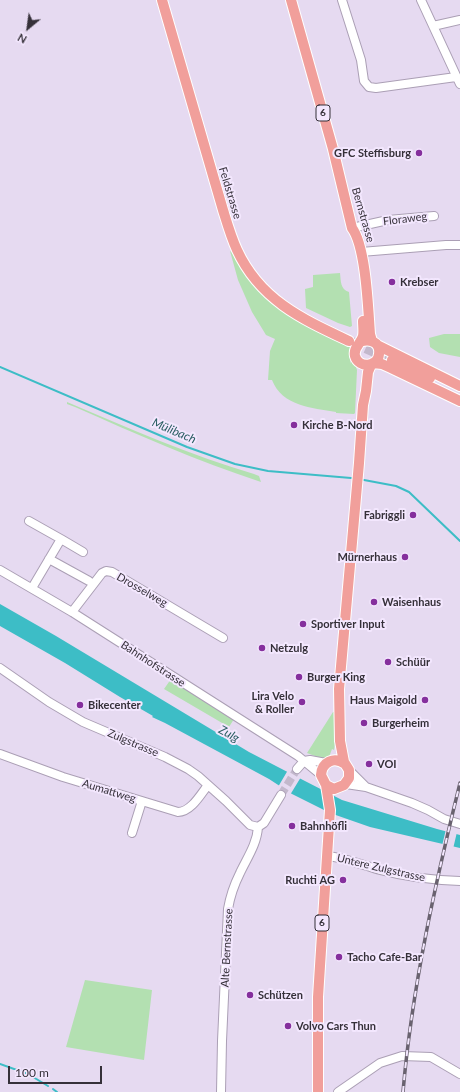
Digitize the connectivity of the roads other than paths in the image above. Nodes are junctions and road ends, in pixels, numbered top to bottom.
1 (162, 0) edge
2 (291, 0) edge
3 (342, 0) edge
4 (421, 0) edge
5 (460, 20) edge
6 (433, 26) junction
7 (458, 80) edge
8 (434, 216) dead end
9 (352, 228) junction
10 (460, 245) edge
11 (361, 252) junction
12 (349, 341) tunnel mouth
13 (360, 342) junction
14 (375, 343) junction
15 (392, 360) tunnel mouth
16 (360, 363) junction
17 (372, 364) junction
18 (460, 386) edge
19 (460, 394) edge
20 (460, 401) edge
21 (363, 405) junction
22 (28, 521) dead end
23 (61, 539) junction
24 (83, 552) dead end
25 (50, 559) junction
26 (0, 570) edge
27 (89, 581) dead end
28 (32, 588) junction
29 (72, 612) junction
30 (223, 638) dead end
31 (0, 668) edge
32 (340, 741) junction
33 (0, 754) edge
34 (304, 761) junction
35 (329, 762) junction
36 (347, 767) junction
37 (297, 769) tunnel mouth
38 (324, 782) junction
39 (208, 785) junction
40 (366, 787) junction
41 (341, 788) junction
42 (281, 795) tunnel mouth
43 (142, 801) junction
44 (330, 814) junction
45 (460, 824) edge
46 (258, 827) junction
47 (132, 833) dead end
48 (327, 856) junction
49 (460, 881) edge
50 (460, 1074) edge
51 (221, 1092) edge
52 (318, 1092) edge
53 (338, 1092) edge

1 - 12 main road, Feldstrasse
2 - 9 main road, Bernstrasse / 6
3 - 7 street
4 - 6 street
5 - 6 street
6 - 7 street
8 - 9 street, Floraweg
9 - 11 main road, Bernstrasse / 6
9 - 13 main road, 6
10 - 11 street
11 - 14 main road, Bernstrasse / 6
13 - 14 main road
13 - 16 main road
14 - 17 main road
14 - 18 main road
15 - 19 main road
16 - 17 main road
16 - 21 main road
17 - 20 main road
17 - 21 main road
21 - 32 main road
22 - 23 street
23 - 24 street
23 - 25 street
25 - 27 street
25 - 28 street
26 - 28 street, Bahnhofstrasse
28 - 29 street, Bahnhofstrasse
29 - 30 street, Drosselweg
29 - 34 street, Bahnhofstrasse
31 - 39 street, Zulgstrasse
32 - 35 main road
32 - 36 main road
33 - 43 street, Aumattweg
34 - 35 street
34 - 37 street
34 - 38 street
35 - 36 main road
35 - 38 main road
36 - 40 street
36 - 41 main road
38 - 41 main road
38 - 44 main road, 6
39 - 43 street, Aumattweg
39 - 46 street, Zulgstrasse
40 - 41 street
40 - 45 street
41 - 44 main road, 6
42 - 46 street, Alte Bernstrasse
43 - 47 street
44 - 48 main road, 6
46 - 51 street, Alte Bernstrasse
48 - 49 street, Untere Zulgstrasse
48 - 52 main road, 6
50 - 53 street

